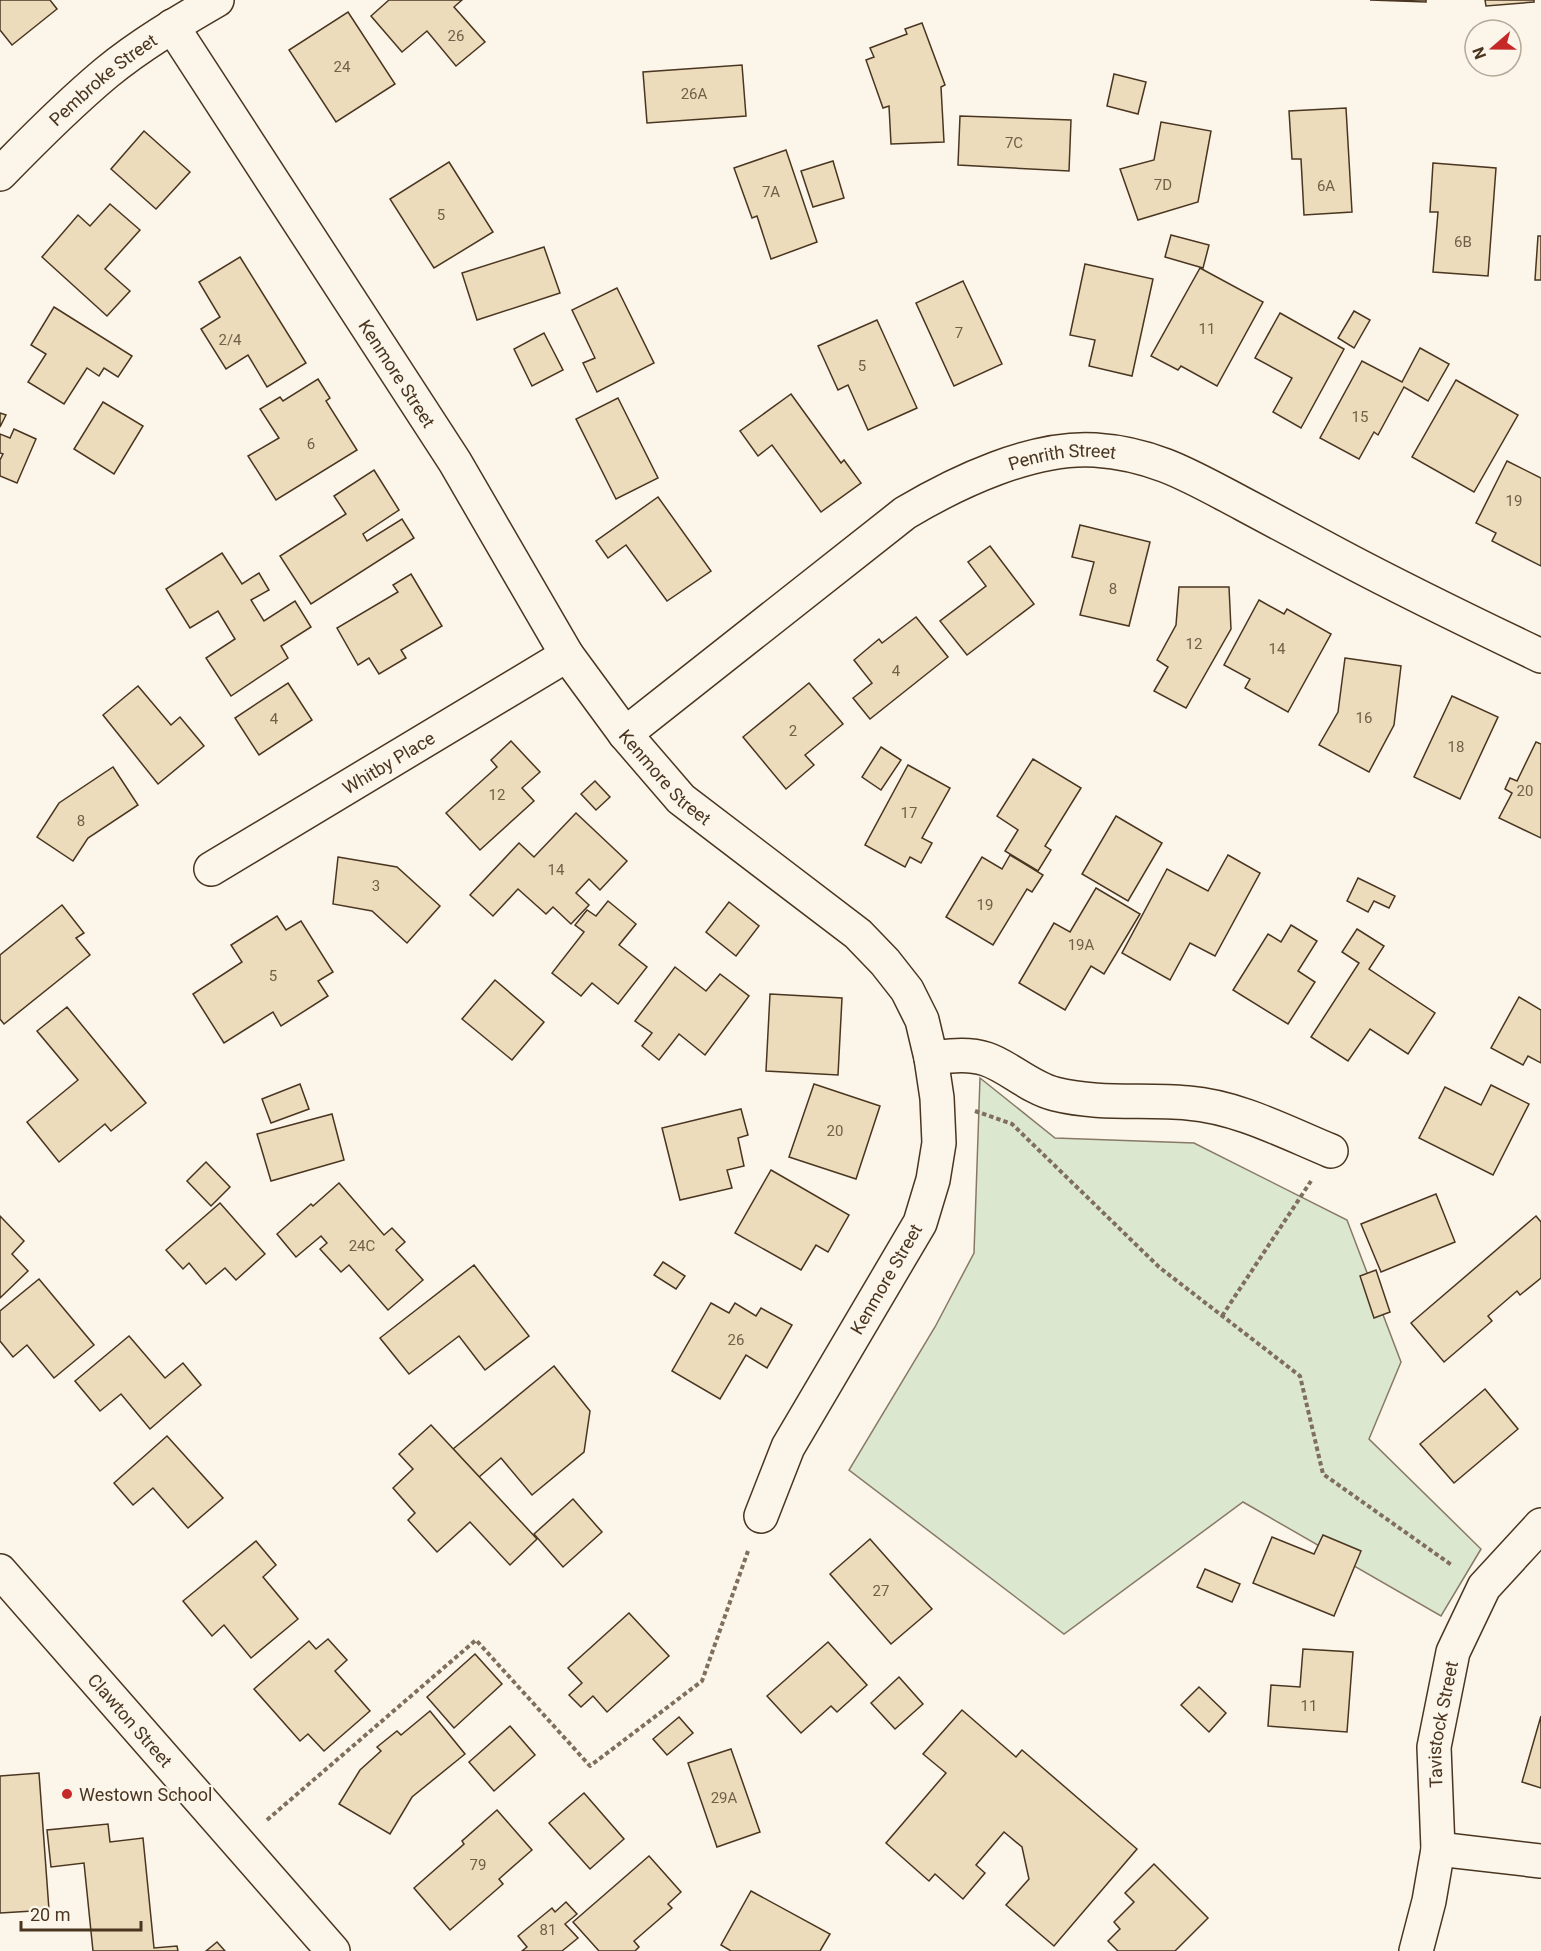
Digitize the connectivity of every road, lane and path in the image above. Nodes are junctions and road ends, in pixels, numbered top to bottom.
1 (217, 0) edge
2 (172, 26) junction
3 (0, 174) edge
4 (567, 654) junction
5 (1541, 656) edge
6 (625, 734) junction
7 (211, 869) dead end
8 (931, 1058) junction
9 (937, 1098) junction
10 (1331, 1151) joint
11 (1222, 1316) junction
12 (761, 1516) joint
13 (1541, 1525) edge
14 (0, 1571) edge
15 (1484, 1587) junction
16 (239, 1844) junction
17 (1438, 1849) junction
18 (1541, 1861) edge
19 (333, 1951) edge
20 (1416, 1951) edge

1 - 2 street, Pembroke Street
2 - 3 street, Pembroke Street
2 - 4 street, Kenmore Street
4 - 6 street, Kenmore Street
4 - 7 street, Whitby Place
5 - 6 street, Penrith Street
6 - 8 street, Kenmore Street
8 - 9 street, Kenmore Street
8 - 10 street
9 - 11 path
9 - 12 street, Kenmore Street
10 - 11 path
11 - 15 path
12 - 16 path
13 - 15 street, Tavistock Street
14 - 16 street, Clawton Street
15 - 17 street, Tavistock Street
16 - 19 street, Clawton Street
17 - 18 street
17 - 20 street, Tavistock Street

